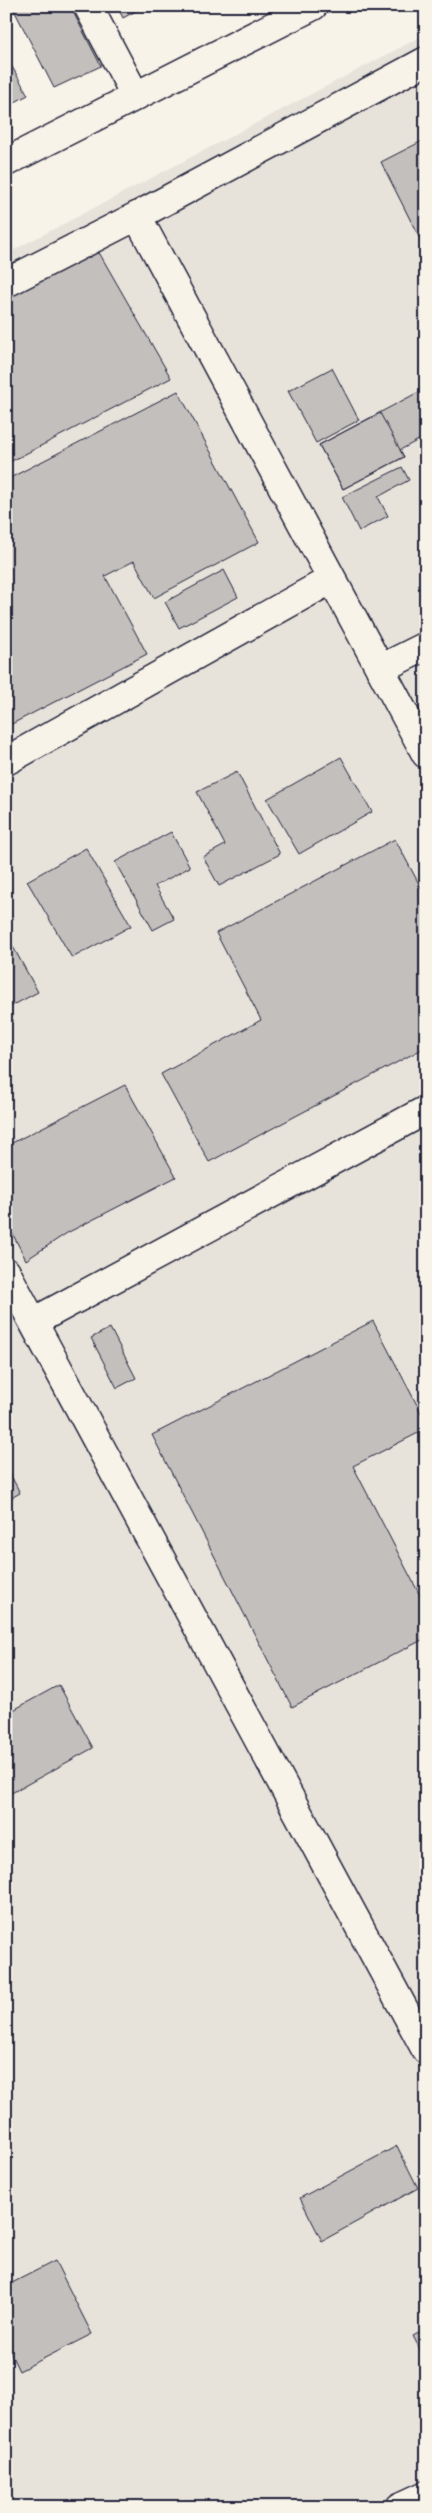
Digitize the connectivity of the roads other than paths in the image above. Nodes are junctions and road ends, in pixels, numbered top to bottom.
1 (88, 6) edge
2 (313, 6) edge
3 (426, 61) edge
4 (135, 95) junction
5 (6, 162) edge
6 (137, 216) junction
7 (6, 283) edge
8 (332, 579) junction
9 (426, 646) edge
10 (380, 669) junction
11 (426, 754) edge
12 (6, 761) edge
13 (426, 1110) edge
14 (6, 1272) edge
15 (33, 1322) junction
16 (426, 2050) edge
17 (426, 2495) edge
18 (400, 2507) edge

1 - 4 street
2 - 4 street
3 - 6 street
4 - 5 street
6 - 7 street
6 - 8 street
8 - 10 street
8 - 12 street
9 - 10 street
10 - 11 street
13 - 15 street
14 - 15 street
15 - 16 street
17 - 18 street

